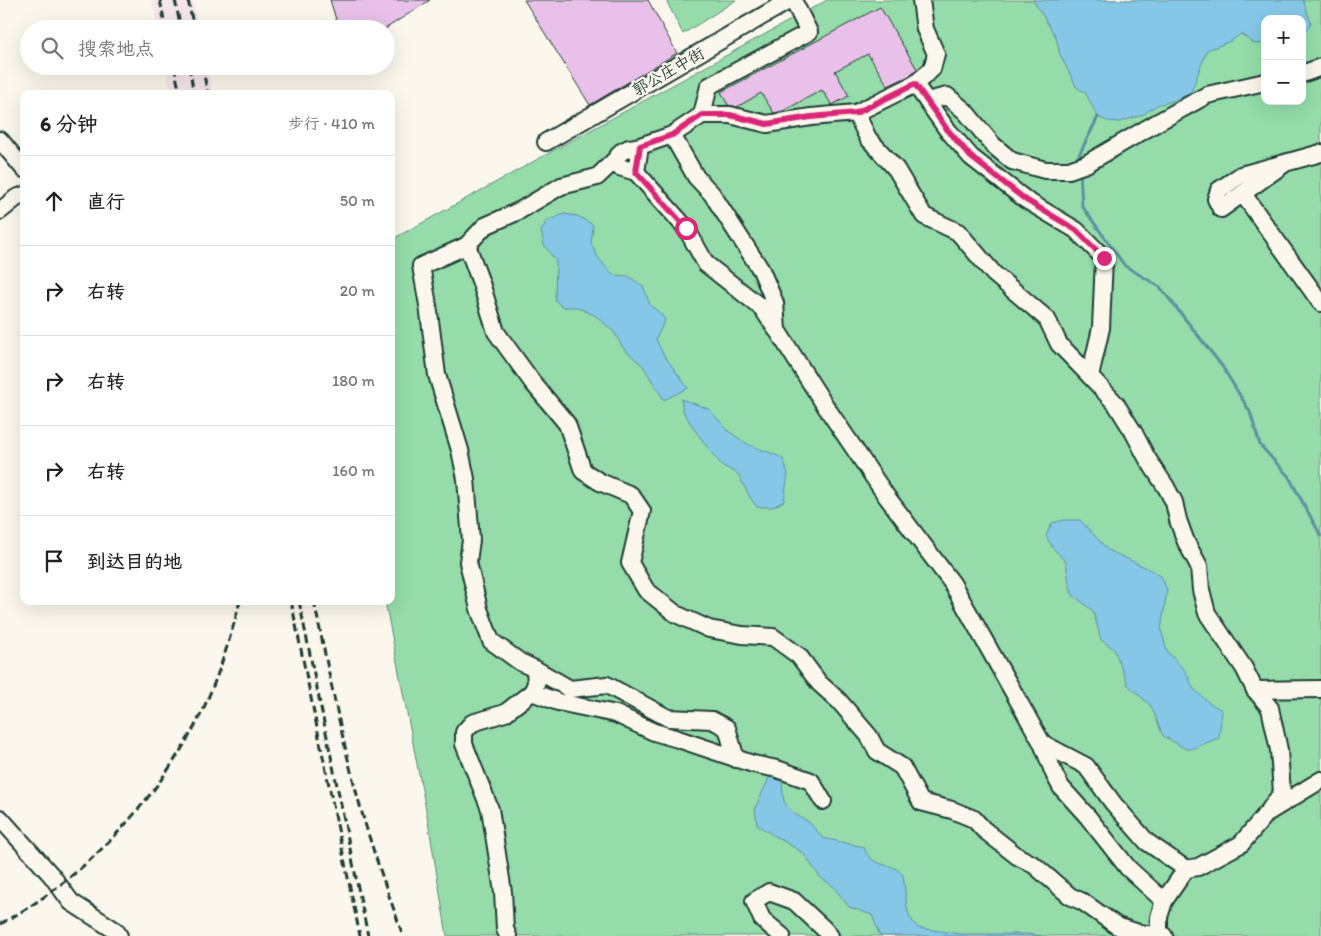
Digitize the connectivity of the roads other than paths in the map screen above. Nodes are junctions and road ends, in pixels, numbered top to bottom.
1 (791, 0) edge
2 (921, 0) edge
3 (1321, 67) edge
4 (1306, 73) edge
5 (1261, 83) edge
6 (915, 84) junction
7 (927, 101) junction
8 (856, 113) junction
9 (702, 115) junction
10 (672, 135) junction
11 (0, 140) edge
12 (546, 142) dead end
13 (640, 146) junction
14 (1321, 153) edge
15 (615, 160) junction
16 (1284, 164) junction
17 (20, 165) edge
18 (636, 172) junction
19 (1242, 194) junction
20 (20, 196) edge
21 (0, 211) edge
22 (468, 245) junction
23 (1321, 303) edge
24 (777, 330) junction
25 (1090, 376) junction
26 (535, 670) junction
27 (1321, 689) edge
28 (1255, 690) junction
29 (532, 692) junction
30 (1042, 744) junction
31 (736, 759) junction
32 (1321, 780) edge
33 (824, 801) dead end
34 (1267, 813) junction
35 (0, 818) edge
36 (1186, 869) junction
37 (1164, 901) junction
38 (1162, 934) edge
39 (119, 936) edge
40 (508, 936) edge
41 (782, 936) edge
42 (830, 936) edge

1 - 9 street
1 - 12 street, 郭公庄中街
2 - 6 street
3 - 4 street
5 - 7 street
6 - 7 street
6 - 8 street
7 - 25 street
8 - 9 street
8 - 25 street
9 - 10 street
10 - 13 street
10 - 24 street
11 - 17 street
13 - 15 street
13 - 18 street
14 - 16 street
15 - 18 street
15 - 22 street
16 - 19 street
16 - 19 street
18 - 24 street
19 - 23 street
20 - 21 street
22 - 26 street
22 - 38 street
24 - 30 street
25 - 28 street
26 - 29 street
26 - 31 street
27 - 28 street
28 - 34 street
29 - 31 street
29 - 40 street
30 - 36 street
30 - 37 street
31 - 33 street
32 - 34 street
34 - 36 street
35 - 39 street
36 - 37 street
37 - 38 street
41 - 42 street

